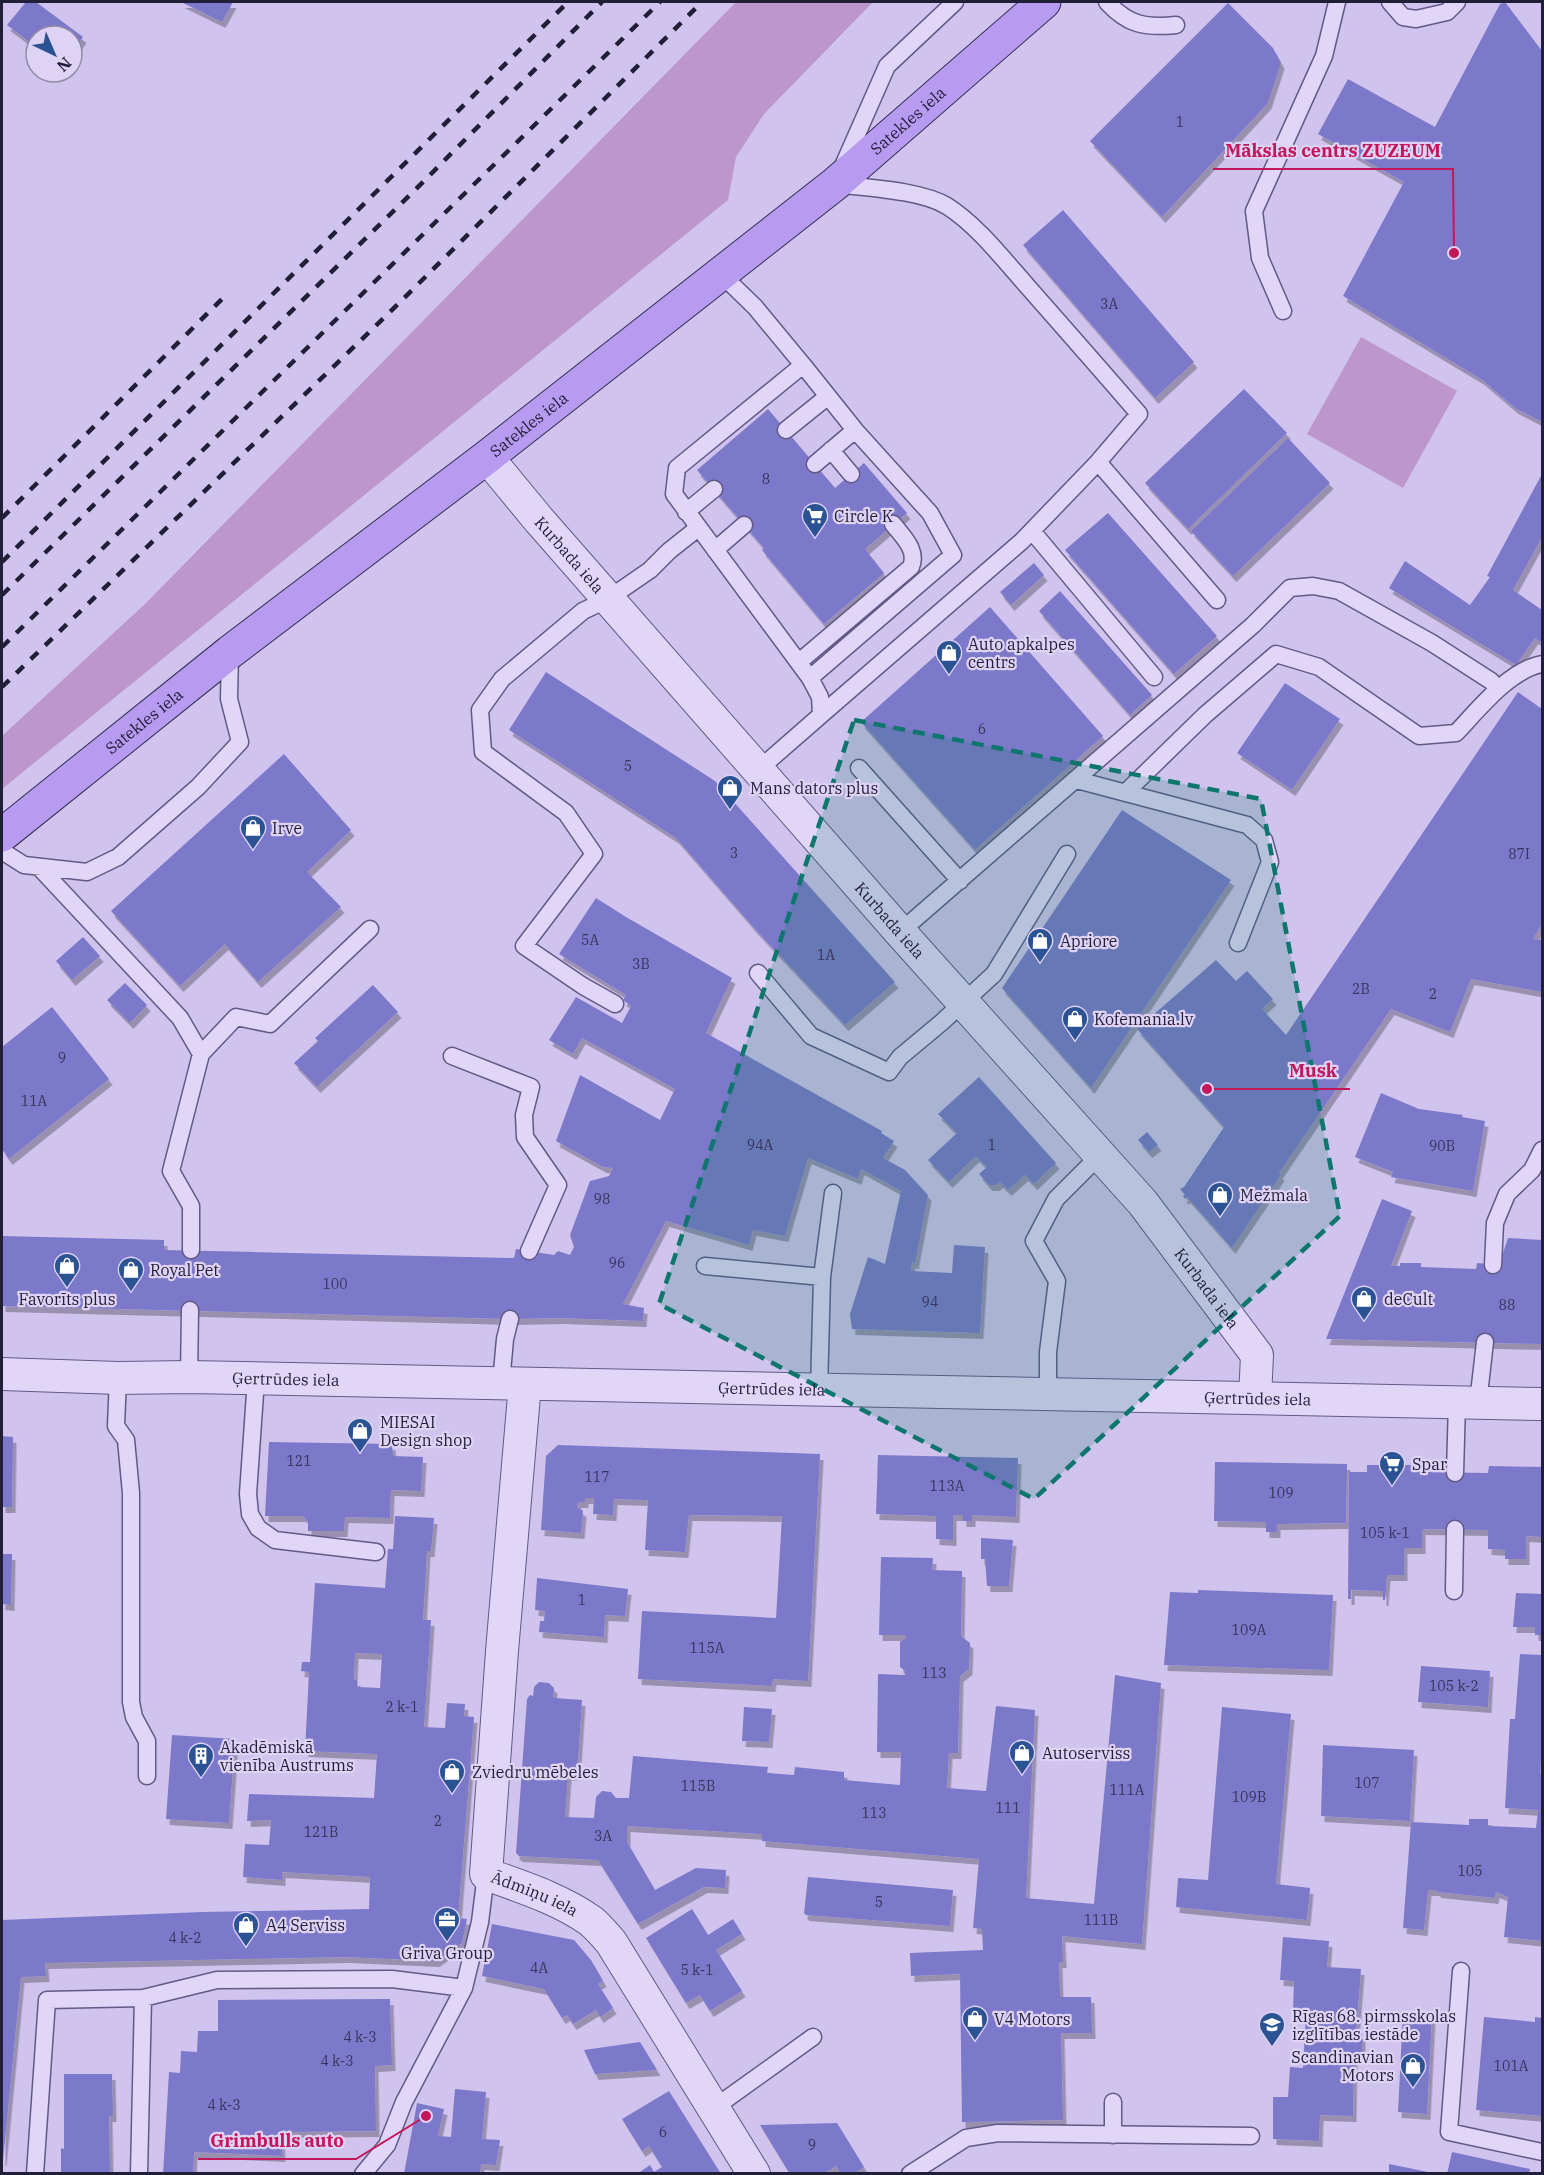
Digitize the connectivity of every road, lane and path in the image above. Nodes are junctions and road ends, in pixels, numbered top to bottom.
1 (955, 2) edge
2 (1044, 2) edge
3 (1107, 2) edge
4 (1337, 2) edge
5 (1389, 2) edge
6 (1457, 2) edge
7 (1176, 25) dead end
8 (836, 184) junction
9 (720, 273) junction
10 (1283, 311) dead end
11 (803, 365) junction
12 (827, 397) junction
13 (786, 430) dead end
14 (855, 430) junction
15 (831, 450) junction
16 (487, 457) junction
17 (1098, 462) junction
18 (815, 464) dead end
19 (851, 474) dead end
20 (714, 489) dead end
21 (686, 512) junction
22 (893, 524) dead end
23 (744, 525) dead end
24 (698, 528) junction
25 (1032, 531) junction
26 (715, 550) junction
27 (608, 599) junction
28 (1217, 600) dead end
29 (230, 652) junction
30 (799, 662) junction
31 (1542, 664) edge
32 (1154, 677) dead end
33 (810, 678) junction
34 (1498, 689) junction
35 (821, 715) junction
36 (859, 768) dead end
37 (758, 770) junction
38 (1077, 780) junction
39 (1125, 793) junction
40 (2, 835) edge
41 (2, 851) edge
42 (1067, 854) dead end
43 (39, 867) junction
44 (960, 881) junction
45 (370, 928) dead end
46 (900, 932) junction
47 (1238, 943) dead end
48 (758, 973) dead end
49 (963, 1003) junction
50 (615, 1004) dead end
51 (201, 1054) junction
52 (452, 1056) dead end
53 (1542, 1150) edge
54 (1100, 1155) junction
55 (832, 1194) dead end
56 (191, 1250) dead end
57 (529, 1251) dead end
58 (1493, 1264) dead end
59 (705, 1266) dead end
60 (822, 1277) junction
61 (190, 1310) dead end
62 (510, 1319) dead end
63 (1485, 1342) dead end
64 (2, 1374) edge
65 (189, 1377) junction
66 (118, 1378) junction
67 (256, 1379) junction
68 (513, 1384) junction
69 (819, 1391) junction
70 (1048, 1395) junction
71 (1255, 1398) junction
72 (1468, 1402) junction
73 (1542, 1404) edge
74 (1455, 1473) dead end
75 (1455, 1529) dead end
76 (376, 1552) dead end
77 (1454, 1591) dead end
78 (147, 1776) dead end
79 (486, 1874) junction
80 (1461, 1971) dead end
81 (464, 1988) junction
82 (144, 1998) junction
83 (813, 2037) dead end
84 (1113, 2102) dead end
85 (714, 2108) junction
86 (1113, 2135) junction
87 (1251, 2136) dead end
88 (1542, 2152) edge
89 (35, 2174) edge
90 (139, 2174) edge
91 (363, 2174) edge
92 (754, 2174) edge
93 (910, 2174) edge

1 - 8 lane
2 - 8 main road, Satekles iela
3 - 7 lane
4 - 10 lane
5 - 6 lane
8 - 9 main road, Satekles iela
8 - 17 lane
9 - 11 lane
9 - 16 main road, Satekles iela
11 - 12 lane
11 - 21 lane
12 - 13 lane
12 - 14 lane
14 - 15 lane
14 - 33 lane
15 - 18 lane
15 - 19 lane
16 - 27 street, Kurbada iela
16 - 29 main road, Satekles iela
17 - 25 lane
17 - 28 lane
20 - 21 lane
21 - 24 lane
22 - 30 lane
23 - 26 lane
24 - 26 lane
24 - 27 lane
25 - 32 lane
25 - 35 lane
26 - 30 lane
27 - 37 street, Kurbada iela
27 - 50 lane
29 - 40 main road, Satekles iela
29 - 43 lane
30 - 33 lane
31 - 34 lane
33 - 35 lane
34 - 38 lane
34 - 39 lane
35 - 37 lane
36 - 44 lane
37 - 46 street, Kurbada iela
38 - 39 lane
38 - 44 lane
39 - 47 lane
41 - 43 lane
42 - 49 lane
43 - 51 lane
44 - 46 lane
45 - 51 lane
46 - 49 street, Kurbada iela
48 - 49 lane
49 - 54 street, Kurbada iela
51 - 56 lane
52 - 57 lane
53 - 58 lane
54 - 70 lane
54 - 71 street, Kurbada iela
55 - 60 lane
59 - 60 lane
60 - 69 lane
61 - 65 lane
62 - 68 lane
63 - 72 lane
64 - 66 street, Ģertrūdes iela
65 - 66 street, Ģertrūdes iela
65 - 67 street, Ģertrūdes iela
66 - 78 lane
67 - 68 street, Ģertrūdes iela
67 - 76 lane
68 - 69 street, Ģertrūdes iela
68 - 79 street, Ādmiņu iela
69 - 70 street, Ģertrūdes iela
70 - 71 street, Ģertrūdes iela
71 - 72 street, Ģertrūdes iela
72 - 73 street, Ģertrūdes iela
72 - 74 lane
75 - 77 lane
79 - 81 lane
79 - 85 street, Ādmiņu iela
80 - 88 lane
81 - 82 lane
81 - 91 lane
82 - 89 lane
82 - 90 lane
83 - 85 lane
84 - 86 lane
85 - 92 street, Ādmiņu iela
86 - 87 lane
86 - 93 lane

